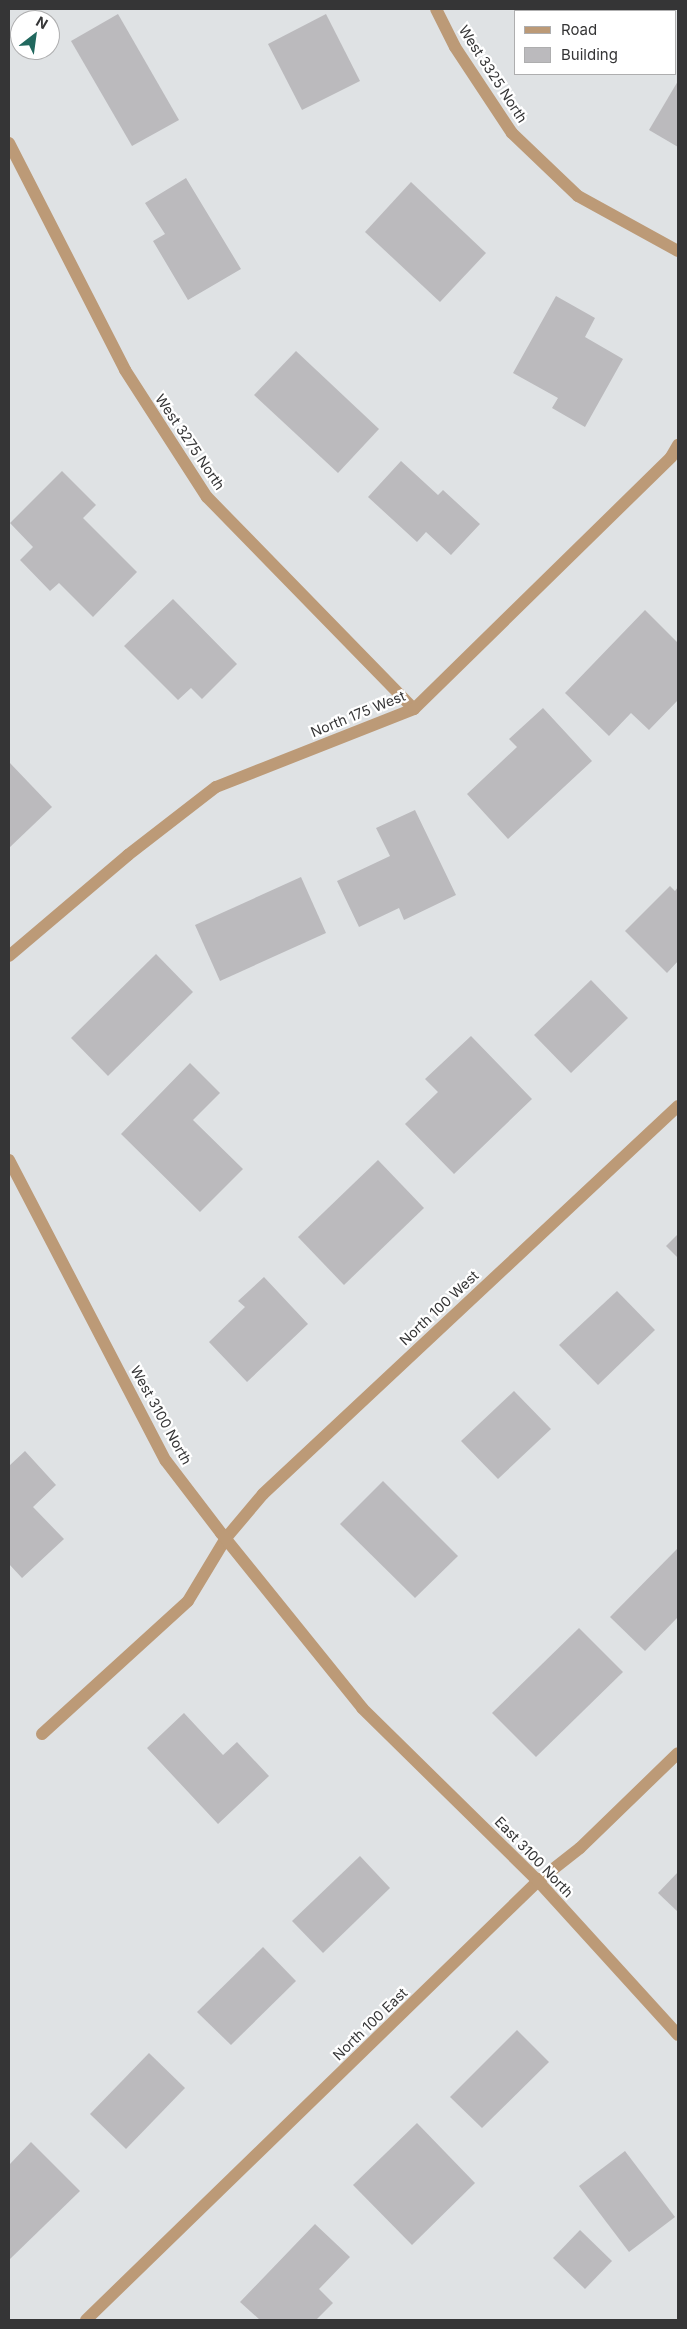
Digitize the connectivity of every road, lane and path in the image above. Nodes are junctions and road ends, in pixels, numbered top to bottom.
1 (436, 9) edge
2 (9, 143) edge
3 (678, 251) edge
4 (678, 444) edge
5 (414, 709) junction
6 (9, 956) edge
7 (678, 1106) edge
8 (9, 1160) edge
9 (226, 1538) junction
10 (362, 1708) joint
11 (42, 1734) dead end
12 (678, 1753) edge
13 (538, 1881) junction
14 (678, 2035) edge
15 (86, 2320) edge

1 - 3 street, West 3325 North
2 - 5 street, West 3275 North
4 - 5 street, North 175 West
5 - 6 street, North 175 West
7 - 9 street, North 100 West
8 - 9 street, West 3100 North
9 - 10 street, West 3100 North
9 - 11 street, North 100 West
10 - 13 street, East 3100 North
12 - 13 street, North 100 East
13 - 14 street, East 3100 North
13 - 15 street, North 100 East

